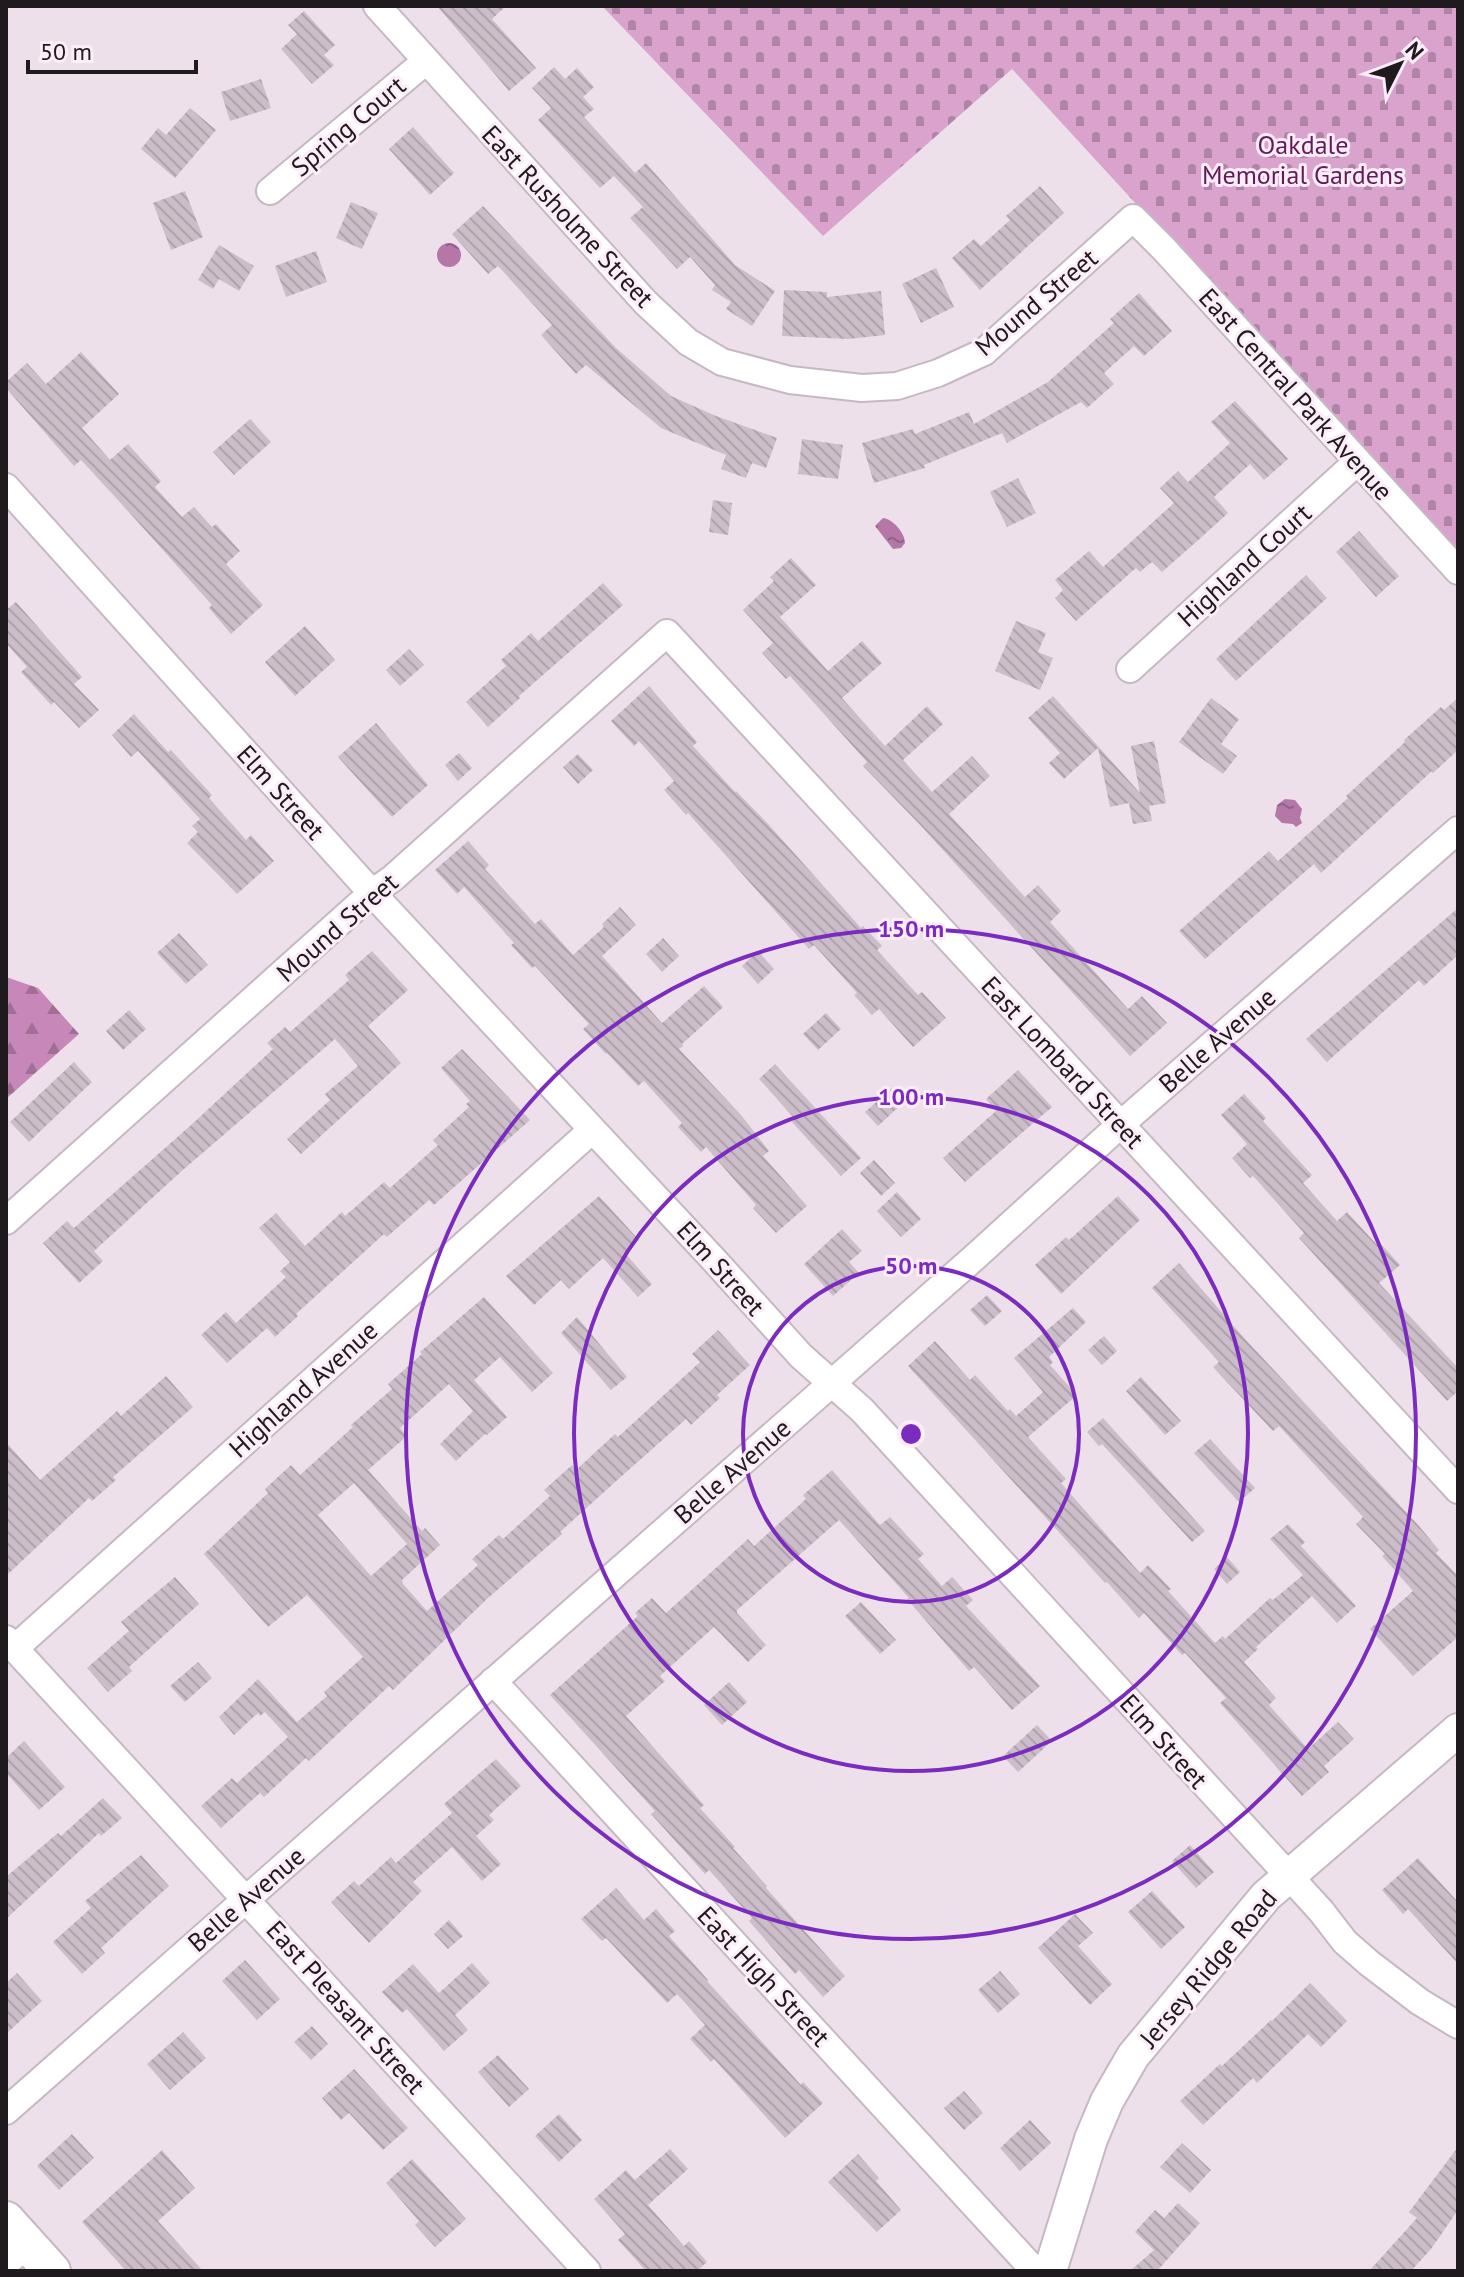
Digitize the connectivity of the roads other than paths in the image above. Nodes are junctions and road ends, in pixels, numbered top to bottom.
1 (377, 6) edge
2 (426, 61) junction
3 (270, 191) dead end
4 (1133, 218) joint
5 (790, 380) joint
6 (1357, 462) junction
7 (6, 487) edge
8 (1458, 571) edge
9 (667, 633) joint
10 (1130, 669) dead end
11 (1458, 830) edge
12 (372, 893) junction
13 (1121, 1124) junction
14 (592, 1130) junction
15 (6, 1221) edge
16 (832, 1383) junction
17 (1458, 1490) edge
18 (10, 1643) edge
19 (493, 1681) junction
20 (1458, 1730) edge
21 (1287, 1876) junction
22 (246, 1899) junction
23 (1458, 2025) edge
24 (6, 2111) edge
25 (13, 2242) edge
26 (52, 2271) edge
27 (587, 2271) edge
28 (1035, 2271) edge
29 (1050, 2271) edge

1 - 2 street, East Rusholme Street
2 - 3 street, Spring Court
2 - 5 street, East Rusholme Street
4 - 5 street, Mound Street
4 - 6 street, East Central Park Avenue
6 - 8 street, East Central Park Avenue
6 - 10 street, Highland Court
7 - 12 street, Elm Street
9 - 12 street, Mound Street
9 - 13 street, East Lombard Street
11 - 13 street, Belle Avenue
12 - 14 street, Elm Street
12 - 15 street, Mound Street
13 - 16 street, Belle Avenue
13 - 17 street, East Lombard Street
14 - 16 street, Elm Street
14 - 18 street, Highland Avenue
16 - 19 street, Belle Avenue
16 - 21 street, Elm Street
18 - 22 street, East Pleasant Street
19 - 22 street, Belle Avenue
19 - 28 street, East High Street
20 - 21 street, Jersey Ridge Road
21 - 23 street, Elm Street
21 - 29 street, Jersey Ridge Road
22 - 24 street, Belle Avenue
22 - 27 street, East Pleasant Street
25 - 26 main road

